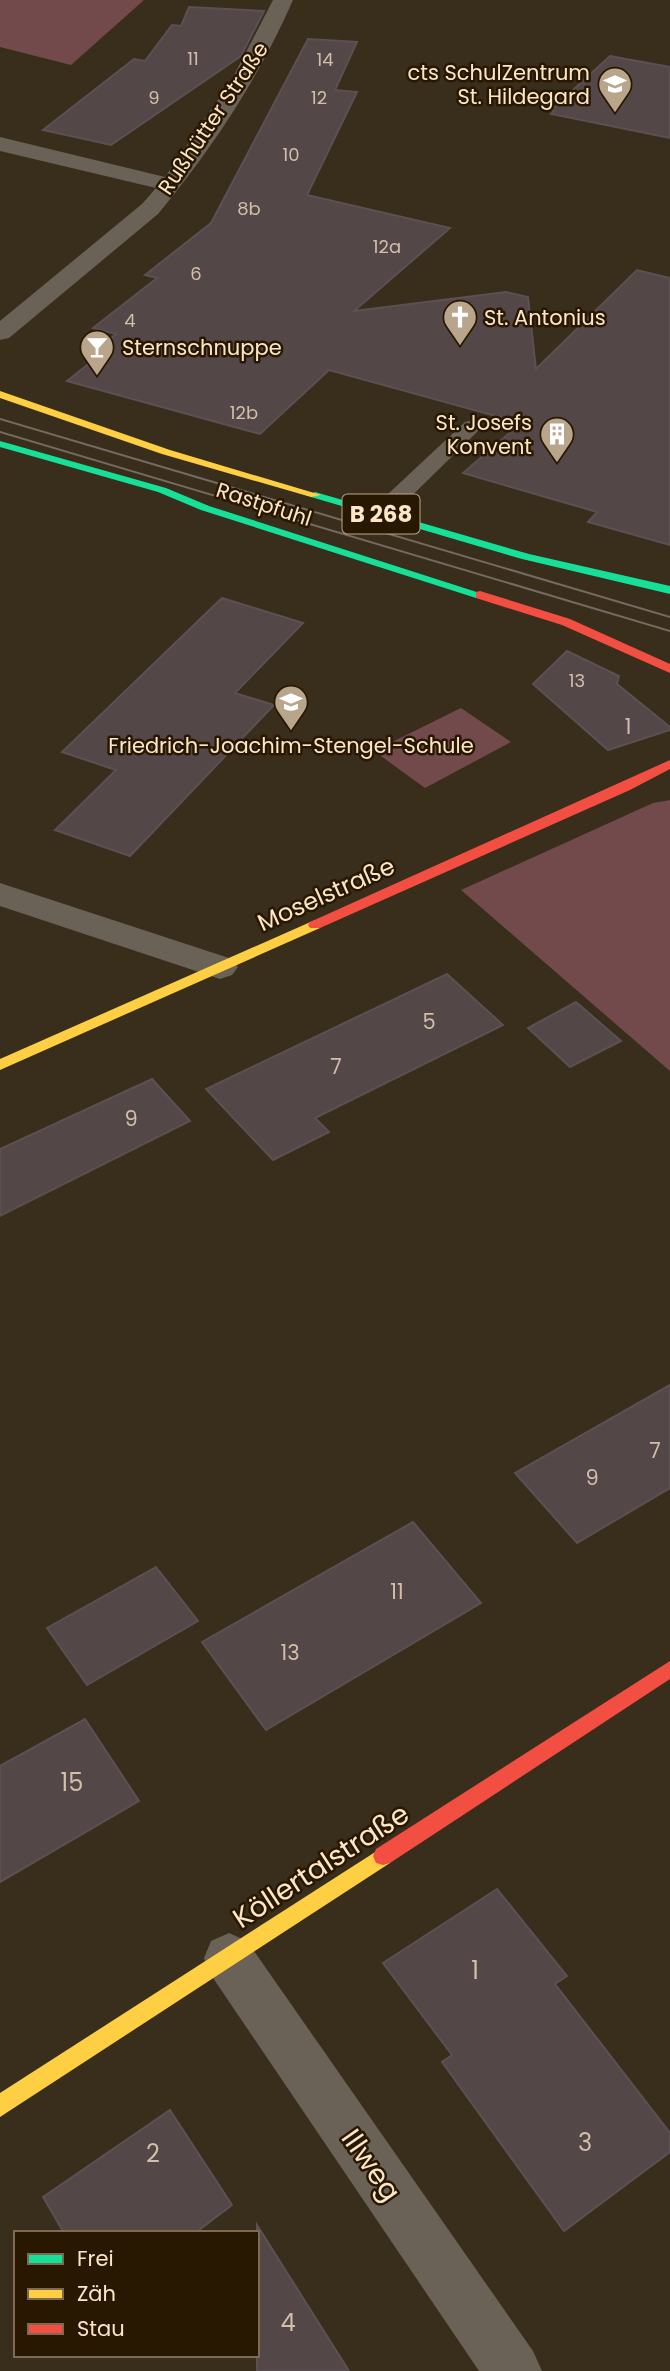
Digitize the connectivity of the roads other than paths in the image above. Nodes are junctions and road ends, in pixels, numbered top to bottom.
1 (283, 0) edge
2 (0, 144) edge
3 (171, 185) junction
4 (0, 332) edge
5 (0, 394) edge
6 (472, 426) dead end
7 (0, 444) edge
8 (380, 514) junction
9 (670, 590) edge
10 (670, 669) edge
11 (670, 764) edge
12 (0, 894) edge
13 (220, 967) junction
14 (0, 1065) edge
15 (670, 1670) edge
16 (229, 1958) junction
17 (0, 2106) edge
18 (513, 2371) edge

1 - 3 street, Rußhütter Straße
2 - 3 street
3 - 4 street, Rußhütter Straße
5 - 8 main road, Rastpfuhl / B 268
6 - 8 lane
7 - 10 main road, Rastpfuhl / B 268
8 - 9 main road, Rastpfuhl / B 268
11 - 13 main road, Moselstraße
12 - 13 street
13 - 14 main road, Moselstraße
15 - 16 main road, Köllertalstraße
16 - 17 main road, Köllertalstraße
16 - 18 street, Illweg

